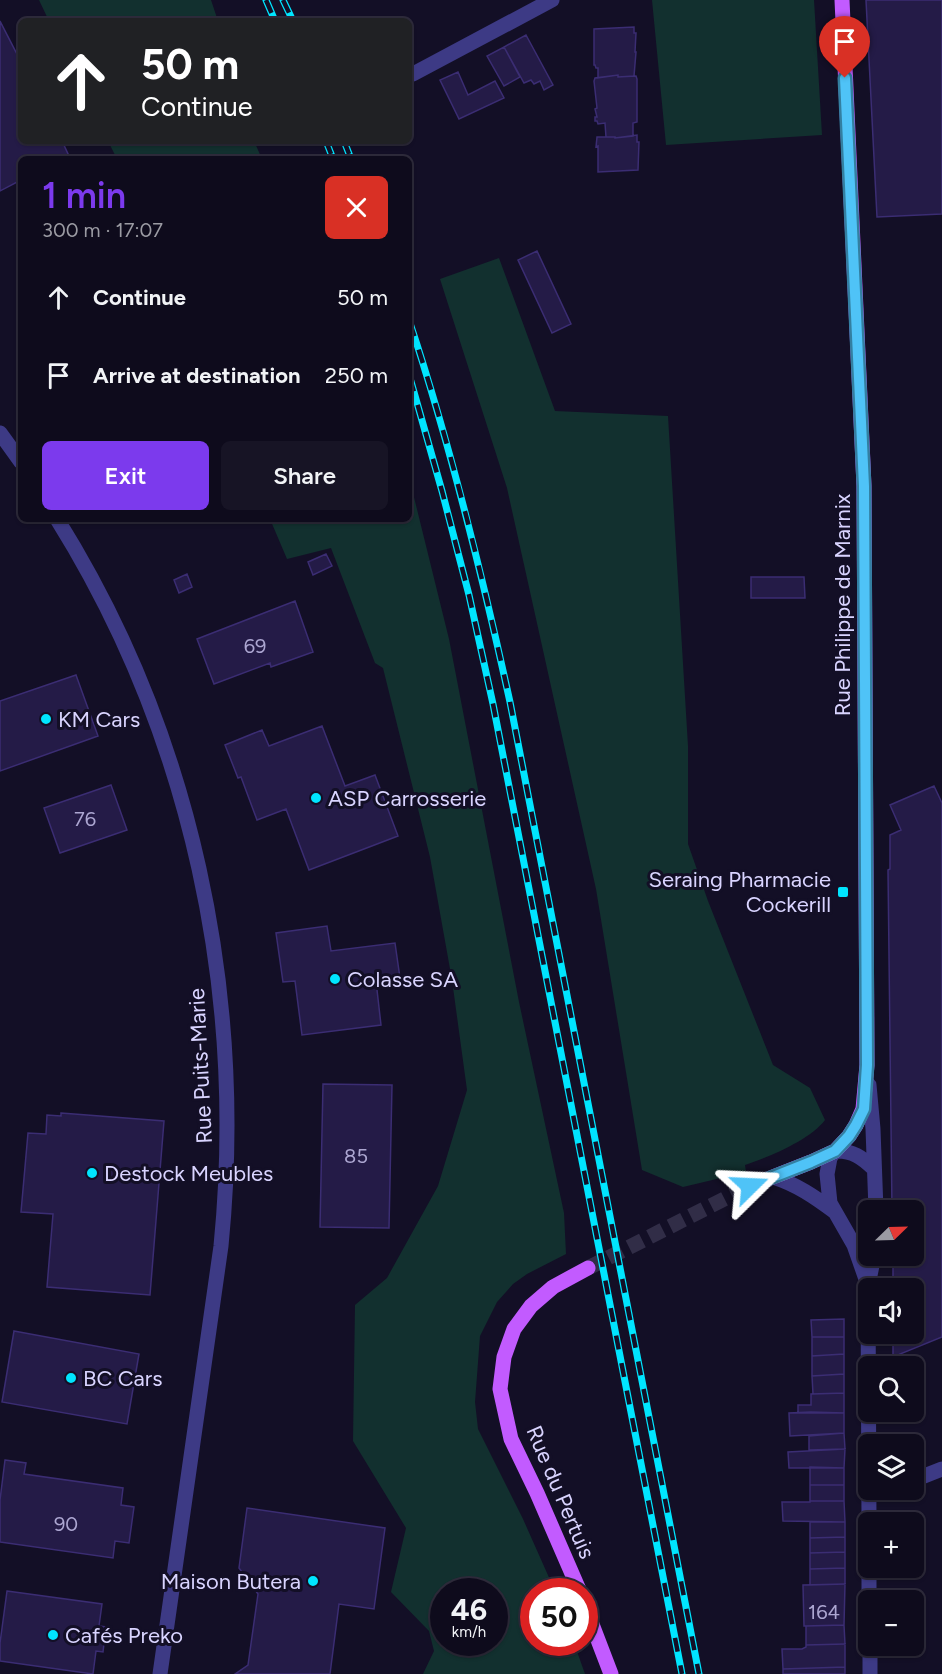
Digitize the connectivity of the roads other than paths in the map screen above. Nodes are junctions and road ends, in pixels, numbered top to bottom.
1 (552, 0) edge
2 (842, 0) edge
3 (413, 74) dead end
4 (0, 433) edge
5 (18, 458) edge
6 (59, 522) edge
7 (867, 1065) junction
8 (835, 1151) junction
9 (874, 1169) junction
10 (772, 1177) junction
11 (750, 1186) tunnel mouth
12 (876, 1200) edge
13 (835, 1212) junction
14 (588, 1268) tunnel mouth
15 (866, 1278) edge
16 (868, 1344) edge
17 (868, 1434) edge
18 (942, 1469) edge
19 (924, 1476) edge
20 (574, 1578) edge
21 (598, 1640) edge
22 (870, 1656) edge
23 (160, 1674) edge
24 (611, 1674) edge
25 (870, 1674) edge

1 - 3 street
2 - 7 main road, Rue Philippe de Marnix
4 - 5 street
6 - 23 street, Rue Puits-Marie
7 - 8 main road
7 - 9 street, Rue Philippe de Marnix
8 - 9 street
8 - 10 main road
8 - 13 street
9 - 12 street, Rue Philippe de Marnix
10 - 11 main road
10 - 13 street
13 - 15 street
14 - 20 main road, Rue du Pertuis
16 - 17 street
18 - 19 street
21 - 24 main road
22 - 25 street

